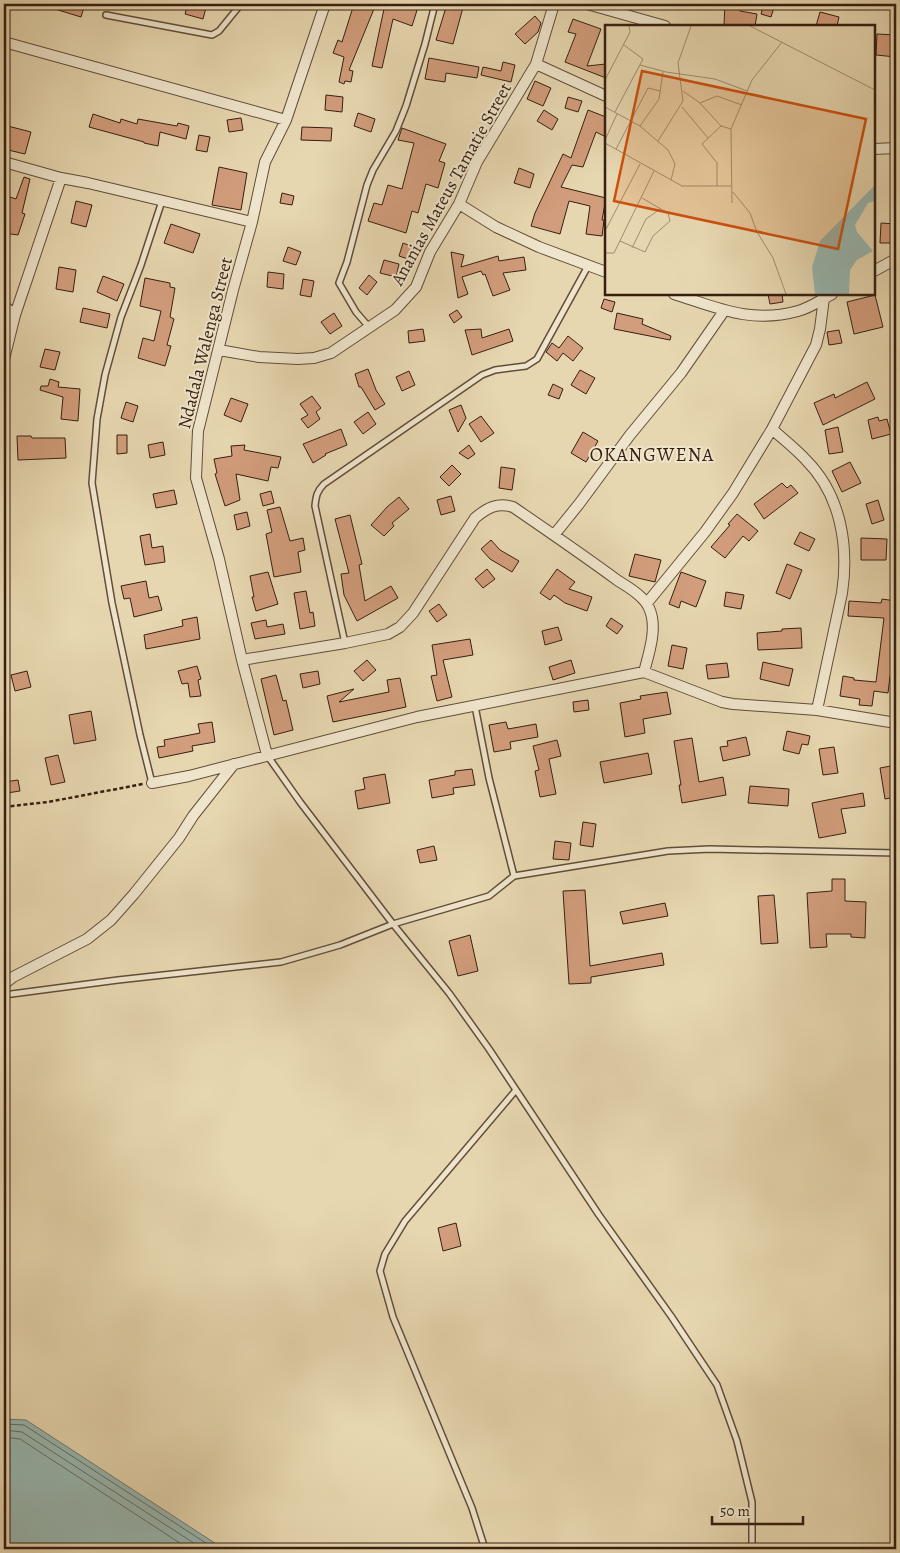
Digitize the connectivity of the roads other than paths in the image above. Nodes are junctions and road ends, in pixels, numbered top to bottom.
1 (241, 4) edge
2 (325, 4) edge
3 (435, 4) edge
4 (554, 4) edge
5 (586, 4) edge
6 (106, 15) dead end
7 (661, 25) edge
8 (4, 42) edge
9 (536, 64) junction
10 (605, 96) edge
11 (286, 120) junction
12 (896, 148) edge
13 (875, 149) edge
14 (4, 162) edge
15 (61, 178) junction
16 (162, 201) junction
17 (459, 204) junction
18 (252, 222) junction
19 (896, 259) edge
20 (588, 265) junction
21 (875, 270) edge
22 (605, 272) edge
23 (677, 295) edge
24 (828, 296) edge
25 (4, 306) edge
26 (724, 311) junction
27 (15, 315) junction
28 (369, 328) junction
29 (219, 350) junction
30 (4, 359) edge
31 (772, 429) junction
32 (554, 535) junction
33 (647, 603) junction
34 (346, 643) junction
35 (242, 660) junction
36 (644, 672) junction
37 (475, 705) junction
38 (817, 710) junction
39 (896, 723) edge
40 (267, 756) junction
41 (234, 764) junction
42 (152, 783) joint
43 (896, 853) edge
44 (514, 876) junction
45 (393, 924) junction
46 (4, 984) edge
47 (4, 995) edge
48 (516, 1090) junction
49 (485, 1549) edge
50 (752, 1549) edge

1 - 6 lane
2 - 11 street, Ndadala Walenga Street
3 - 28 lane
4 - 9 street, Ananias Mateus Tamatie Street
5 - 7 street
8 - 11 street
9 - 10 street
9 - 17 street, Ananias Mateus Tamatie Street
11 - 18 street, Ndadala Walenga Street
12 - 13 street
14 - 15 street
15 - 16 street
15 - 27 street
16 - 18 street
16 - 42 lane
17 - 20 street
17 - 28 street, Ananias Mateus Tamatie Street
18 - 29 street, Ndadala Walenga Street
19 - 21 street
20 - 22 street
20 - 34 lane
23 - 26 street
24 - 26 street
24 - 31 street
25 - 27 street
26 - 32 street
27 - 30 street
28 - 29 street, Ananias Mateus Tamatie Street
29 - 35 street, Ndadala Walenga Street
31 - 33 street
31 - 38 street
32 - 33 street
32 - 34 street
33 - 36 street
34 - 35 street
35 - 40 street, Ndadala Walenga Street
36 - 37 street
36 - 38 street
37 - 40 street
37 - 44 lane
38 - 39 street
40 - 41 street
40 - 45 lane
41 - 42 street
41 - 46 street
43 - 44 lane
44 - 45 lane
45 - 47 lane
45 - 48 lane
48 - 49 lane
48 - 50 lane

